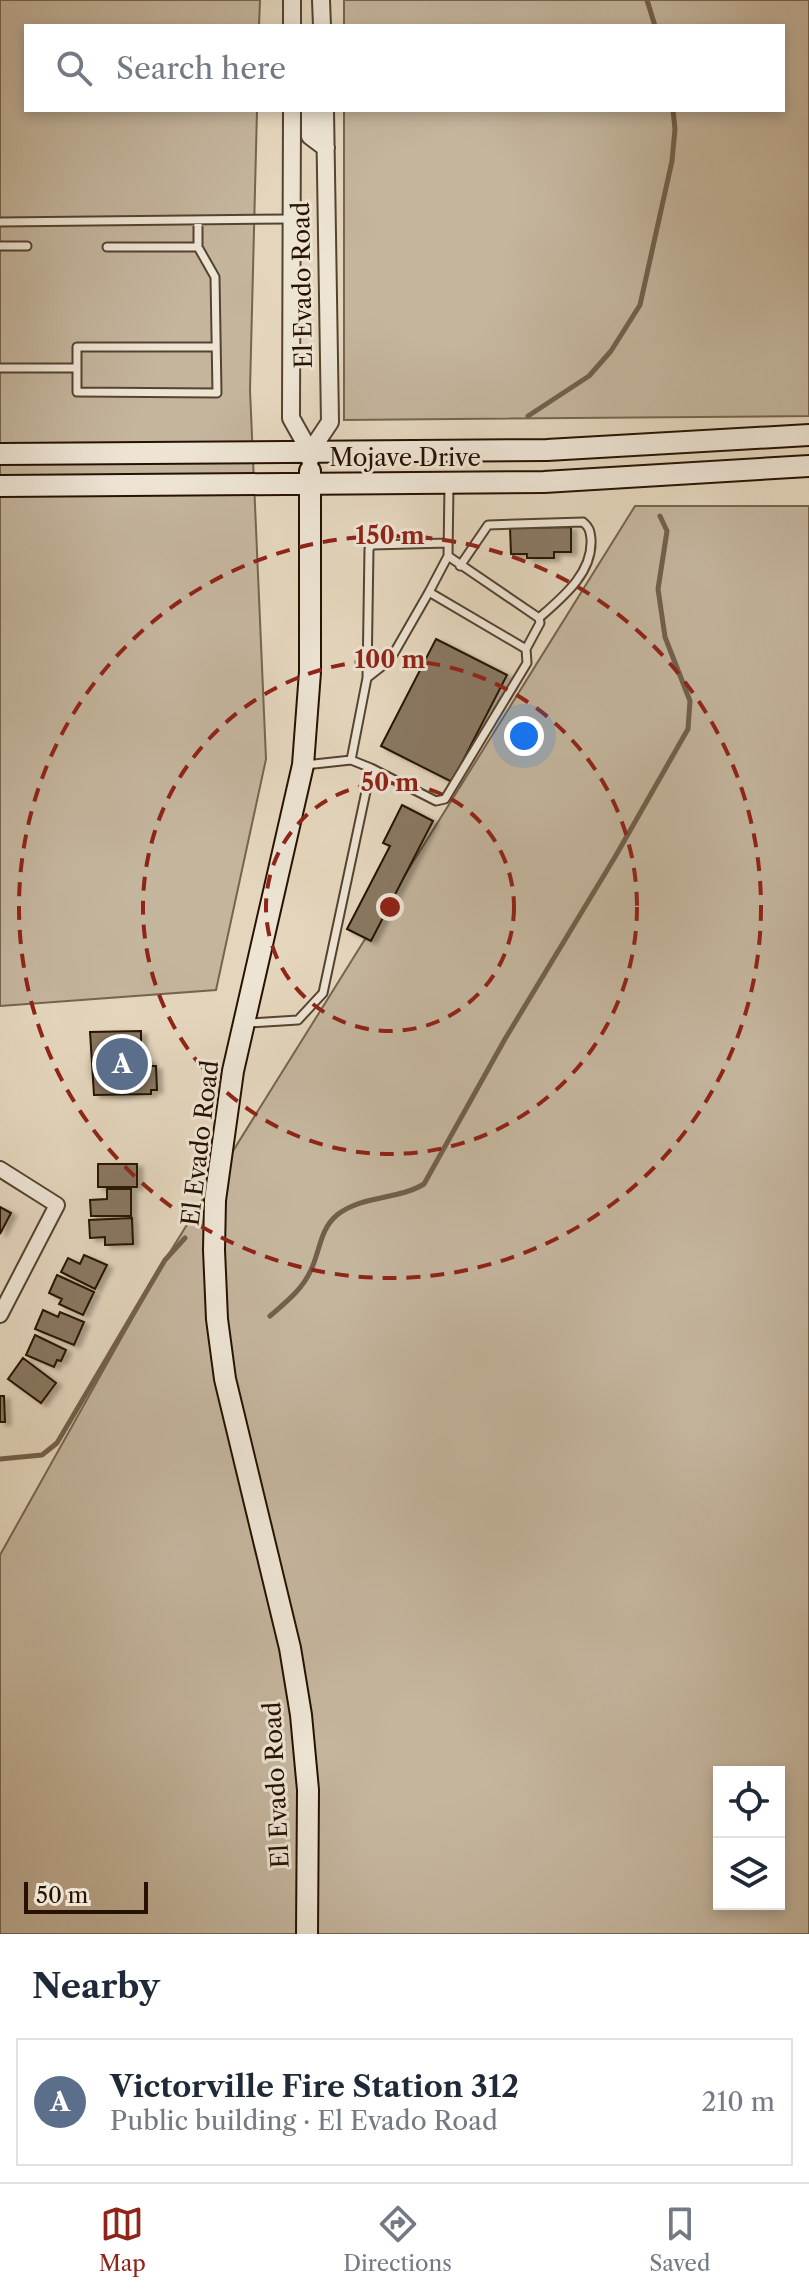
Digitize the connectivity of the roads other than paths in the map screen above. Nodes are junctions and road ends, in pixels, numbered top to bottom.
1 (292, 0) edge
2 (321, 0) edge
3 (292, 24) edge
4 (322, 24) edge
5 (292, 112) edge
6 (310, 112) edge
7 (325, 112) edge
8 (326, 148) junction
9 (292, 219) junction
10 (198, 220) junction
11 (0, 222) edge
12 (0, 246) edge
13 (27, 246) dead end
14 (107, 247) dead end
15 (198, 247) junction
16 (216, 347) junction
17 (0, 368) edge
18 (77, 368) junction
19 (109, 382) dead end
20 (134, 382) dead end
21 (159, 383) dead end
22 (109, 392) junction
23 (134, 392) junction
24 (159, 392) junction
25 (809, 435) edge
26 (0, 454) edge
27 (809, 466) edge
28 (310, 469) junction
29 (448, 483) junction
30 (0, 486) edge
31 (448, 543) junction
32 (448, 556) junction
33 (460, 566) junction
34 (429, 592) junction
35 (539, 618) junction
36 (526, 649) junction
37 (367, 678) junction
38 (351, 760) junction
39 (303, 765) junction
40 (371, 768) junction
41 (244, 1023) junction
42 (0, 1169) edge
43 (0, 1315) edge
44 (307, 1934) edge

1 - 3 street
2 - 4 street
5 - 9 street, El Evado Road
6 - 8 street
7 - 8 street, El Evado Road
8 - 28 street, El Evado Road
9 - 10 lane
9 - 28 street, El Evado Road
10 - 11 lane
10 - 15 lane
12 - 13 lane
14 - 15 lane
15 - 16 lane
16 - 18 lane
16 - 24 lane
17 - 18 lane
18 - 22 lane
19 - 22 lane
20 - 23 lane
21 - 24 lane
22 - 23 lane
23 - 24 lane
25 - 28 main road, Mojave Drive
26 - 28 main road, Mojave Drive
27 - 29 main road, Mojave Drive
28 - 29 main road, Mojave Drive
28 - 30 main road, Mojave Drive
28 - 39 main road, El Evado Road
29 - 31 lane
31 - 32 lane
31 - 37 lane
32 - 33 lane
32 - 34 lane
33 - 35 lane
33 - 35 lane
34 - 36 lane
34 - 37 lane
35 - 36 lane
36 - 40 lane
37 - 38 lane
38 - 39 lane
38 - 40 lane
39 - 41 main road, El Evado Road
40 - 41 lane
41 - 44 main road, El Evado Road
42 - 43 street

